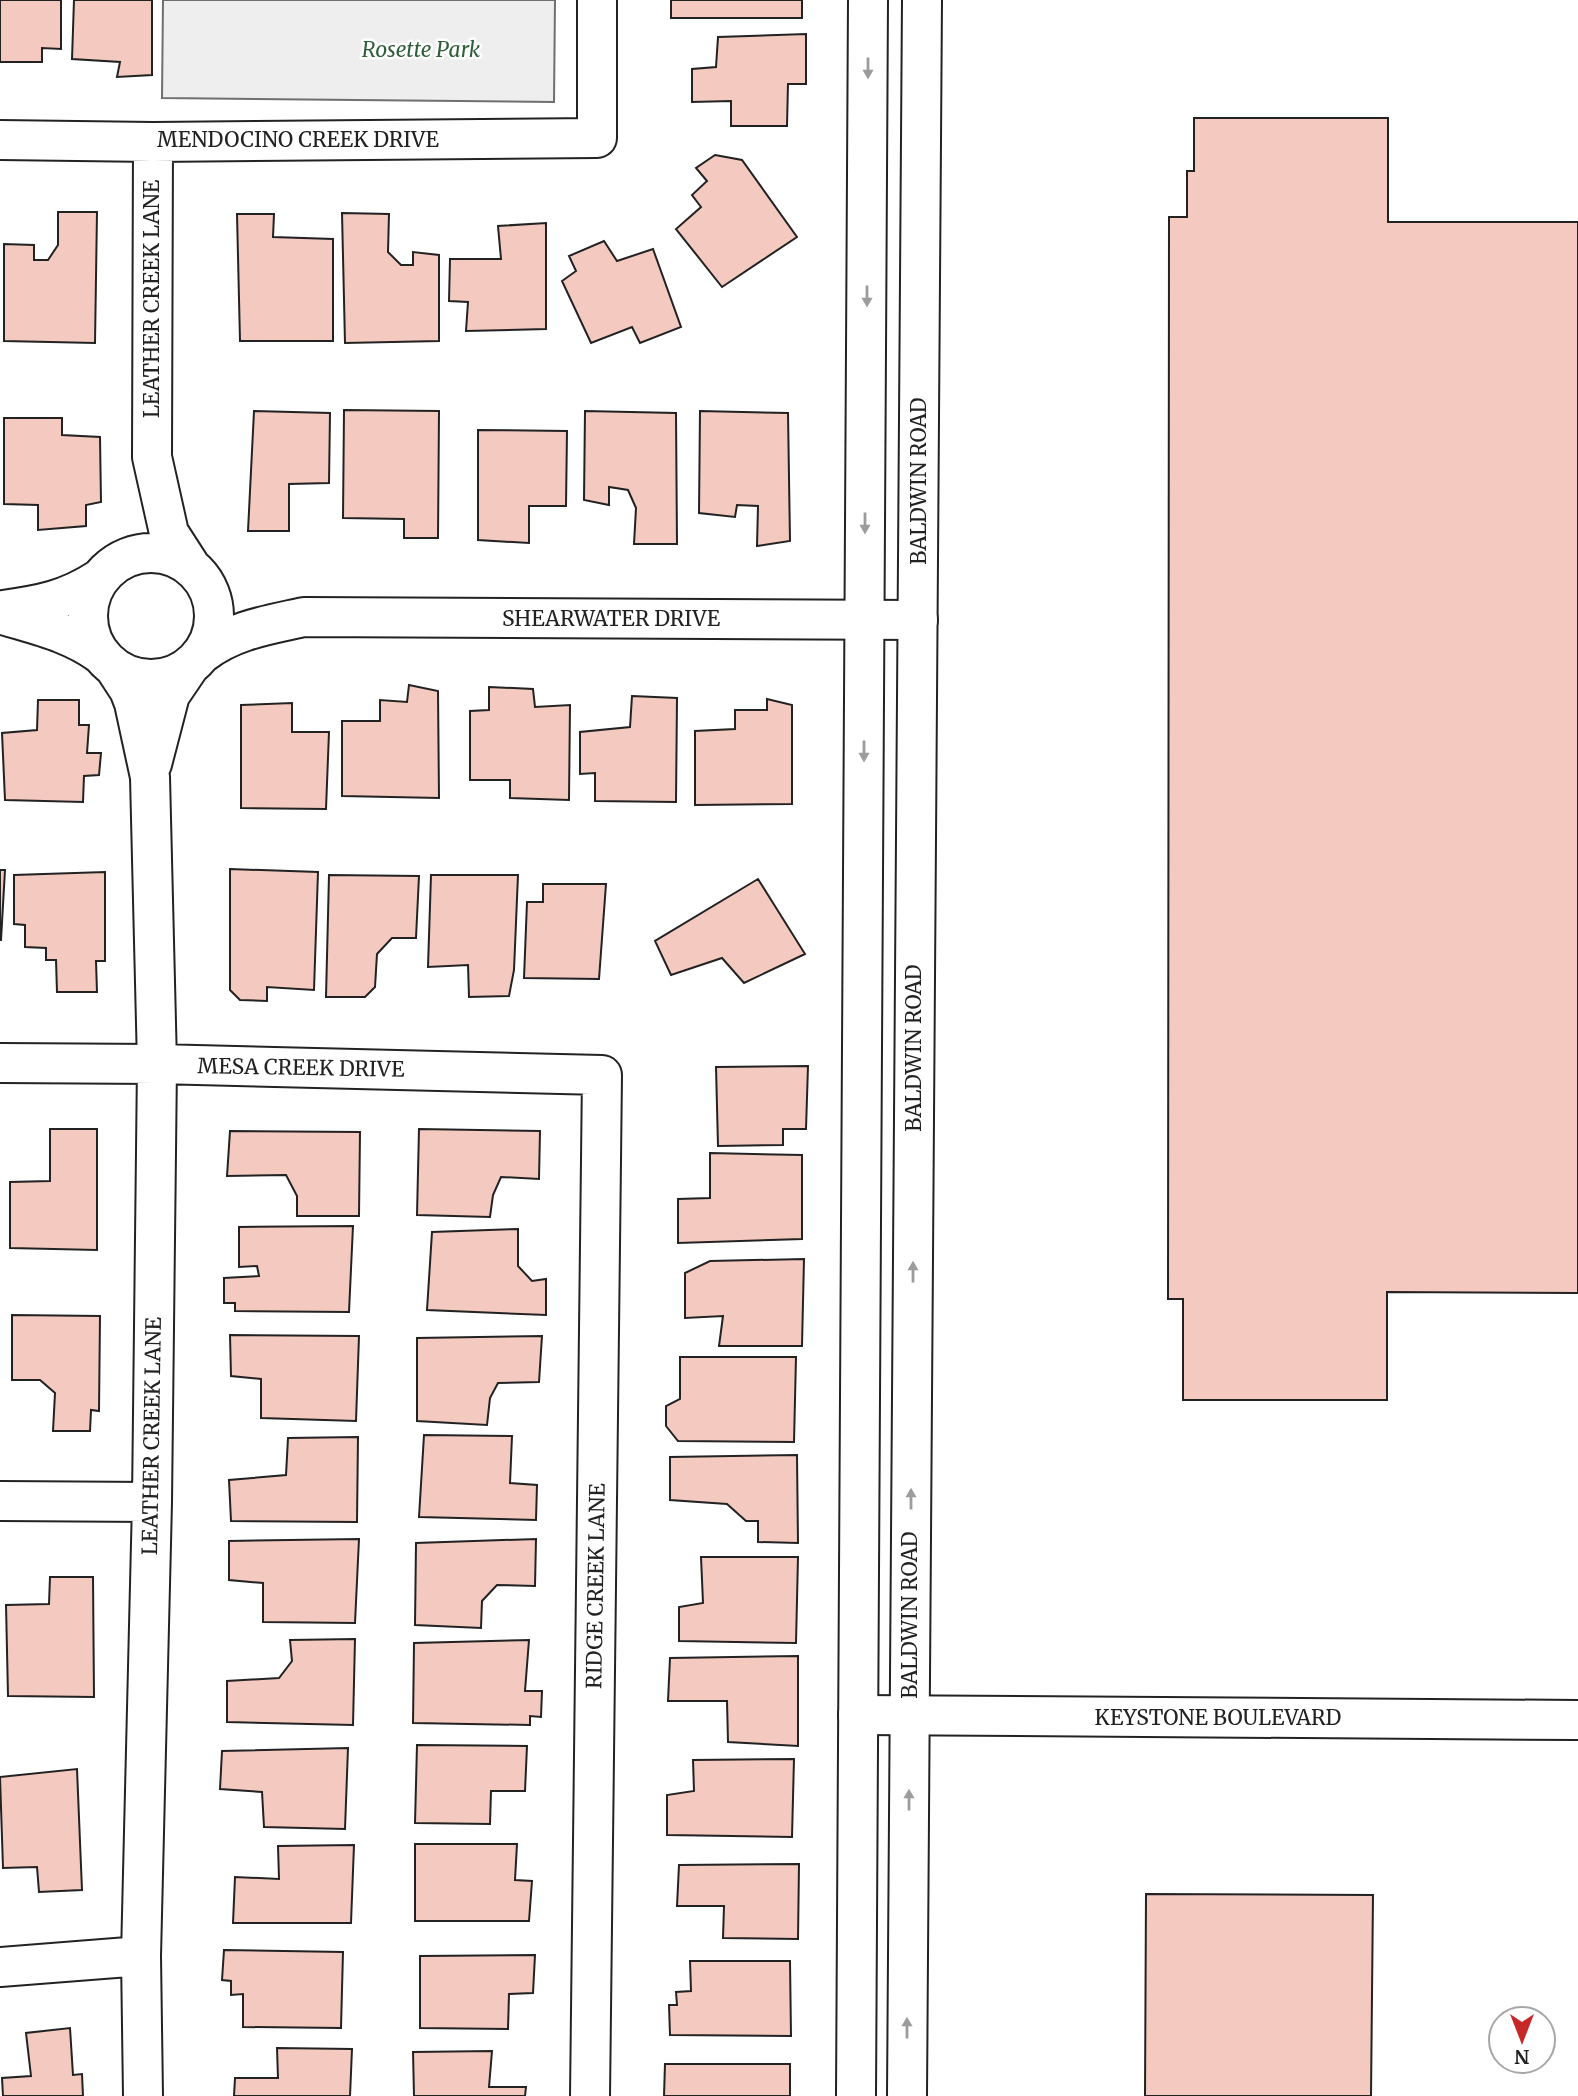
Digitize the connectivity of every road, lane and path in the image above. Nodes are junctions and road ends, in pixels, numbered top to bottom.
1 (597, 0) edge
2 (868, 0) edge
3 (922, 0) edge
4 (0, 139) edge
5 (153, 142) junction
6 (152, 457) junction
7 (196, 571) junction
8 (106, 572) junction
9 (0, 612) edge
10 (304, 617) junction
11 (865, 620) junction
12 (918, 620) junction
13 (107, 660) junction
14 (196, 660) junction
15 (149, 776) junction
16 (0, 1063) edge
17 (157, 1064) junction
18 (602, 1075) joint
19 (0, 1501) edge
20 (152, 1502) junction
21 (858, 1715) junction
22 (909, 1716) junction
23 (1578, 1720) edge
24 (141, 1956) junction
25 (0, 1967) edge
26 (143, 2096) edge
27 (590, 2096) edge
28 (856, 2096) edge
29 (907, 2096) edge

1 - 5 street, MENDOCINO CREEK DRIVE
2 -> 11 street
3 - 12 street, BALDWIN ROAD
4 - 5 street, MENDOCINO CREEK DRIVE
5 - 6 street, LEATHER CREEK LANE
6 - 7 street, LEATHER CREEK LANE
6 - 8 street, LEATHER CREEK LANE
7 - 8 street
7 - 10 street, SHEARWATER DRIVE
7 - 14 street
8 - 9 street
8 - 13 street
9 - 13 street
10 - 11 street, SHEARWATER DRIVE
10 - 14 street, SHEARWATER DRIVE
11 - 12 street, SHEARWATER DRIVE
11 -> 21 street
22 -> 12 street, BALDWIN ROAD
13 - 14 street
13 - 15 street, LEATHER CREEK LANE
14 - 15 street, LEATHER CREEK LANE
15 - 17 street, LEATHER CREEK LANE
16 - 17 street, MESA CREEK DRIVE
17 - 18 street, MESA CREEK DRIVE
17 - 20 street, LEATHER CREEK LANE
18 - 27 street, RIDGE CREEK LANE
19 - 20 street
20 - 24 street, LEATHER CREEK LANE
21 - 22 street, KEYSTONE BOULEVARD
21 - 28 street
22 - 23 street, KEYSTONE BOULEVARD
29 -> 22 street, BALDWIN ROAD
24 - 25 street
24 - 26 street, LEATHER CREEK LANE

